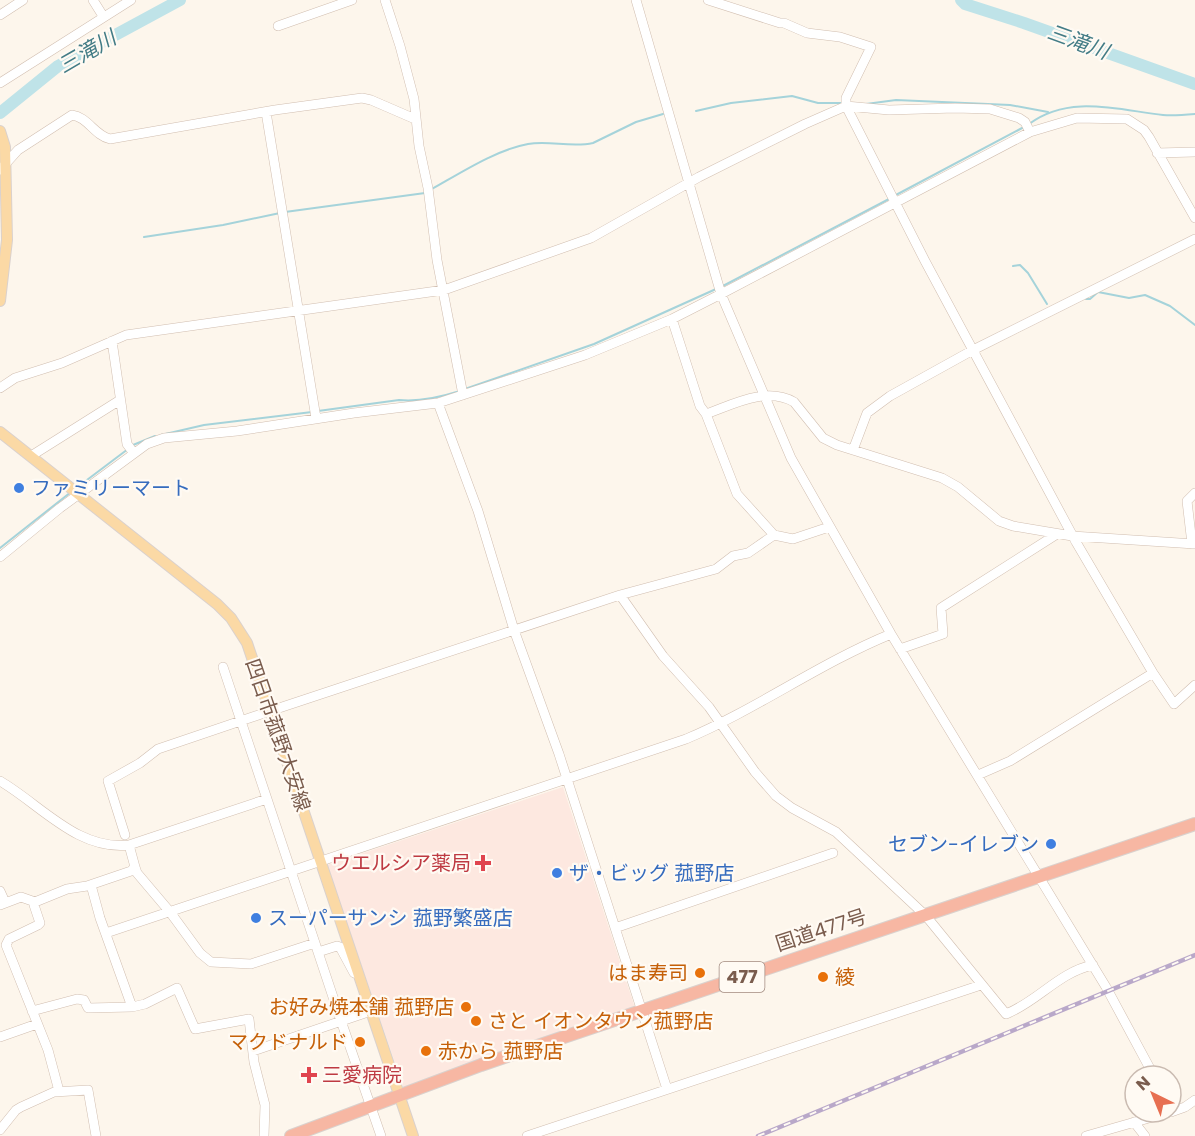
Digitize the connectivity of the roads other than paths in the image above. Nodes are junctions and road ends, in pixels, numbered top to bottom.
1 (23, 0) edge
2 (93, 0) edge
3 (131, 0) edge
4 (352, 0) edge
5 (385, 0) edge
6 (636, 0) edge
7 (708, 0) edge
8 (0, 15) edge
9 (103, 16) junction
10 (278, 26) dead end
11 (0, 83) edge
12 (846, 104) junction
13 (266, 112) junction
14 (415, 119) junction
15 (1028, 127) junction
16 (0, 131) edge
17 (1195, 152) edge
18 (1157, 153) junction
19 (2, 168) edge
20 (689, 183) junction
21 (894, 199) junction
22 (1195, 219) edge
23 (1195, 239) edge
24 (720, 289) junction
25 (444, 290) junction
26 (0, 301) edge
27 (299, 311) junction
28 (672, 319) junction
29 (112, 341) junction
30 (973, 350) junction
31 (0, 388) edge
32 (462, 392) junction
33 (763, 395) junction
34 (120, 399) junction
35 (438, 403) junction
36 (316, 414) junction
37 (706, 414) junction
38 (0, 432) edge
39 (131, 449) junction
40 (853, 450) junction
41 (31, 456) junction
42 (76, 491) junction
43 (1195, 493) edge
44 (829, 527) junction
45 (1057, 534) junction
46 (774, 535) junction
47 (1072, 536) junction
48 (1193, 544) edge
49 (0, 557) edge
50 (620, 595) junction
51 (514, 630) junction
52 (891, 634) junction
53 (900, 649) junction
54 (223, 667) dead end
55 (1153, 673) junction
56 (1195, 685) edge
57 (270, 711) junction
58 (242, 721) junction
59 (722, 724) junction
60 (978, 775) junction
61 (0, 781) edge
62 (566, 781) junction
63 (267, 799) junction
64 (1195, 824) edge
65 (125, 835) dead end
66 (129, 846) junction
67 (833, 853) dead end
68 (321, 862) junction
69 (135, 867) junction
70 (291, 872) junction
71 (1039, 876) junction
72 (92, 885) junction
73 (0, 891) edge
74 (36, 902) junction
75 (3, 904) edge
76 (170, 912) junction
77 (926, 916) junction
78 (615, 928) junction
79 (105, 933) junction
80 (317, 947) junction
81 (1093, 965) junction
82 (981, 985) junction
83 (365, 994) junction
84 (132, 1007) junction
85 (32, 1011) junction
86 (370, 1011) junction
87 (641, 1011) junction
88 (342, 1021) junction
89 (37, 1024) junction
90 (0, 1037) edge
91 (254, 1051) junction
92 (1147, 1064) edge
93 (667, 1089) junction
94 (59, 1091) junction
95 (400, 1095) junction
96 (370, 1107) junction
97 (1127, 1124) edge
98 (1136, 1124) edge
99 (0, 1130) edge
100 (96, 1136) edge
101 (264, 1136) edge
102 (291, 1136) edge
103 (381, 1136) edge
104 (413, 1136) edge
105 (526, 1136) edge
106 (1086, 1136) edge
107 (1145, 1136) edge

1 - 8 street
2 - 9 street
3 - 9 street
4 - 10 street
5 - 14 street
6 - 20 street
7 - 12 street
9 - 11 street
12 - 15 street
12 - 20 street
12 - 21 street
13 - 14 street
13 - 19 street
13 - 27 street
14 - 25 street
15 - 18 street
15 - 21 street
16 - 19 main road
17 - 18 street
18 - 22 street
19 - 26 main road
20 - 24 street
20 - 25 street
21 - 24 street
21 - 30 street
23 - 30 street
24 - 28 street
24 - 33 street
25 - 27 street
25 - 32 street
27 - 29 street
27 - 36 street
28 - 32 street
28 - 37 street
29 - 31 street
29 - 34 street
30 - 40 street
30 - 47 street
32 - 35 street
33 - 37 street
33 - 40 street
33 - 44 street
34 - 39 street
34 - 41 street
35 - 36 street
35 - 51 street
36 - 39 street
37 - 46 street
38 - 41 main road, 四日市菰野大安線
39 - 42 street
40 - 45 street
41 - 42 main road, 四日市菰野大安線
42 - 49 street
42 - 57 main road, 四日市菰野大安線
43 - 48 street
44 - 46 street
44 - 52 street
45 - 47 street
45 - 53 street
46 - 50 street
47 - 48 street
47 - 55 street
50 - 51 street
50 - 59 street
51 - 57 street
51 - 62 street
52 - 53 street
52 - 59 street
53 - 60 street
54 - 58 street
55 - 56 street
55 - 60 street
57 - 58 street
57 - 68 main road, 四日市菰野大安線
58 - 63 street
58 - 65 street
59 - 62 street
59 - 77 street
60 - 71 street
61 - 66 street
62 - 68 street
62 - 78 street
63 - 66 street
63 - 70 street
64 - 71 highway, 国道477号 / 477
66 - 69 street
67 - 78 street
68 - 70 street
68 - 83 main road, 四日市菰野大安線
69 - 72 street
69 - 76 street
70 - 76 street
70 - 80 street
71 - 77 highway, 国道477号 / 477
71 - 81 street
72 - 74 street
72 - 79 street
73 - 75 street
74 - 75 street
74 - 85 street
76 - 79 street
76 - 80 street
77 - 82 street
77 - 87 highway, 国道477号 / 477
78 - 87 street
79 - 84 street
80 - 83 street
80 - 88 street
81 - 82 street
81 - 92 street
82 - 93 street
83 - 86 main road, 四日市菰野大安線
84 - 85 street
84 - 91 street
85 - 89 street
86 - 88 street
86 - 95 main road, 四日市菰野大安線
87 - 93 street
87 - 95 highway, 国道477号 / 477
88 - 91 street
88 - 96 street
89 - 90 street
89 - 94 street
91 - 101 street
93 - 105 street
94 - 99 street
94 - 100 street
95 - 96 highway, 国道477号 / 477
95 - 104 main road, 四日市菰野大安線
96 - 102 highway, 国道477号 / 477
96 - 103 street
97 - 106 street
98 - 107 street

